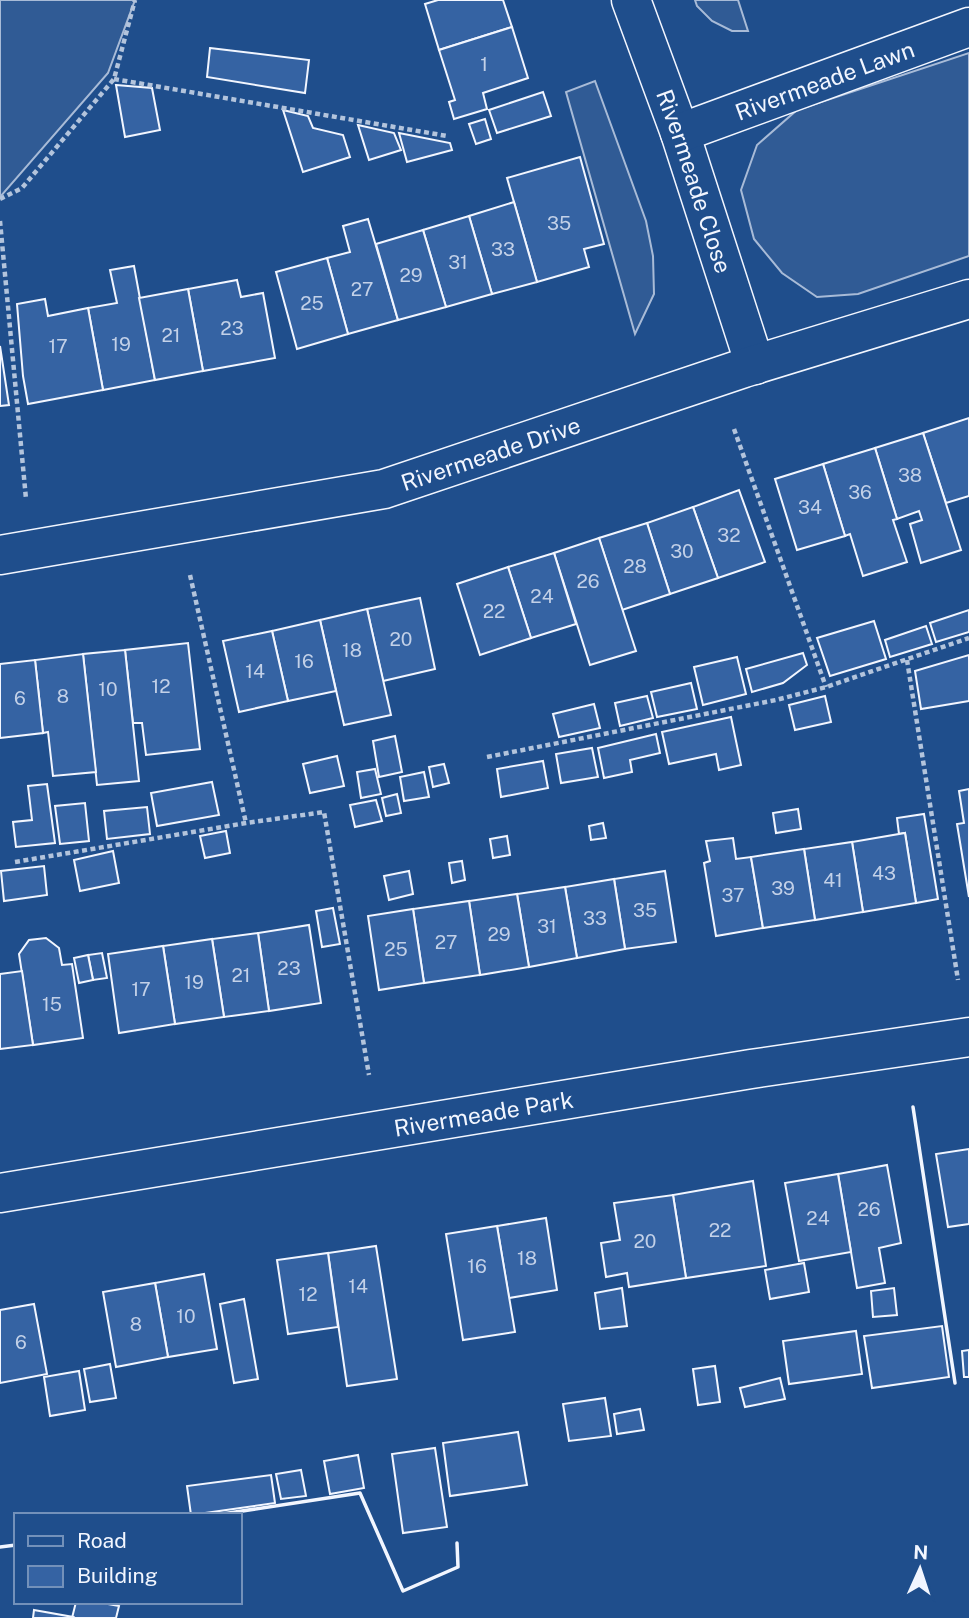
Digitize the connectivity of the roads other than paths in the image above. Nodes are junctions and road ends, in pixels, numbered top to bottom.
1 (631, 0) edge
2 (969, 27) edge
3 (680, 133) junction
4 (969, 299) edge
5 (755, 365) junction
6 (0, 555) edge
7 (969, 1037) edge
8 (0, 1193) edge

1 - 3 street, Rivermeade Close
2 - 3 street, Rivermeade Lawn
3 - 5 street, Rivermeade Close
4 - 5 street, Rivermeade Drive
5 - 6 street, Rivermeade Drive
7 - 8 street, Rivermeade Park

